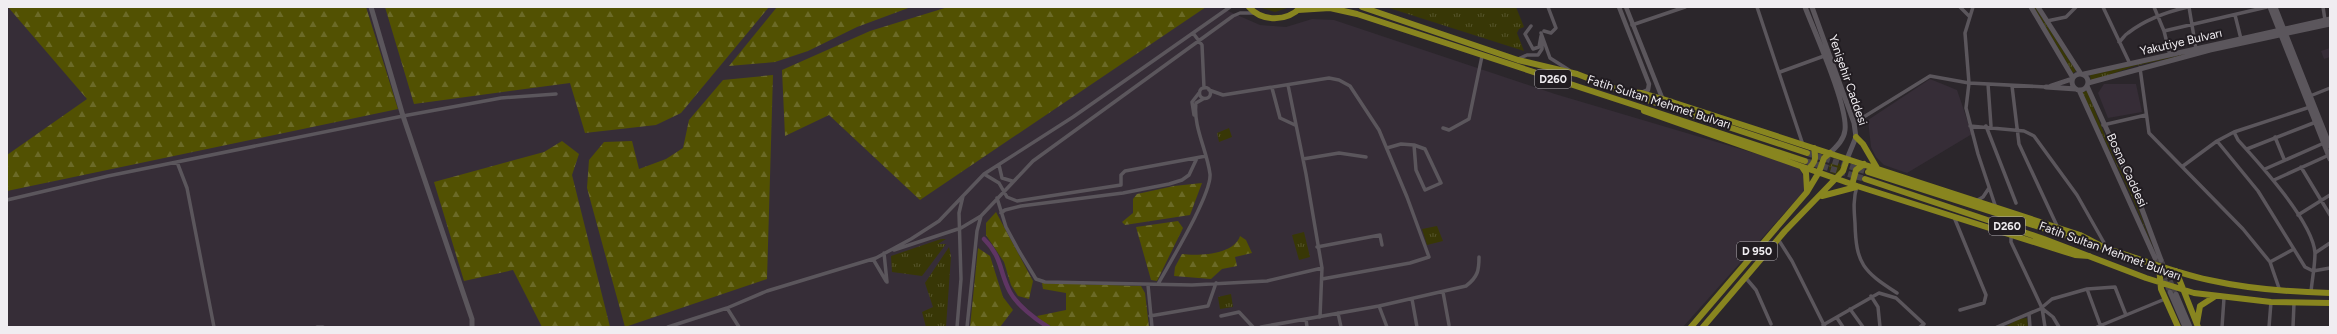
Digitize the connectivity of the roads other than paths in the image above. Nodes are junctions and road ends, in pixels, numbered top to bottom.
1 (371, 7) edge
2 (1230, 7) edge
3 (1249, 7) edge
4 (1362, 7) edge
5 (1547, 7) edge
6 (1619, 7) edge
7 (1626, 7) edge
8 (1685, 7) edge
9 (1757, 7) edge
10 (1805, 7) edge
11 (1812, 7) edge
12 (1960, 7) edge
13 (1973, 7) edge
14 (2031, 7) edge
15 (2038, 7) edge
16 (2076, 7) edge
17 (2103, 7) edge
18 (2154, 7) edge
19 (2189, 7) edge
20 (2267, 7) edge
21 (2270, 7) edge
22 (2275, 7) edge
23 (2323, 7) edge
24 (1300, 8) edge
25 (1258, 14) junction
26 (2235, 14) junction
27 (1969, 16) junction
28 (2158, 16) junction
29 (2328, 20) edge
30 (2047, 21) junction
31 (2192, 24) junction
32 (2330, 24) edge
33 (1632, 25) junction
34 (1531, 26) dead end
35 (1544, 31) junction
36 (2164, 31) junction
37 (2282, 32) junction
38 (1193, 33) junction
39 (2241, 39) junction
40 (1199, 40) junction
41 (2119, 42) junction
42 (2196, 49) junction
43 (2170, 55) junction
44 (1482, 56) junction
45 (1824, 56) junction
46 (1518, 60) junction
47 (2130, 64) junction
48 (2140, 68) junction
49 (1780, 72) junction
50 (1577, 74) junction
51 (2082, 74) junction
52 (2073, 79) junction
53 (1969, 83) junction
54 (1288, 84) junction
55 (1988, 84) junction
56 (2088, 85) junction
57 (2012, 86) junction
58 (2046, 87) junction
59 (1204, 88) junction
60 (1272, 88) junction
61 (2330, 88) edge
62 (2078, 89) junction
63 (1209, 90) junction
64 (1622, 91) junction
65 (1199, 93) junction
66 (1641, 93) junction
67 (556, 94) dead end
68 (2310, 96) junction
69 (1203, 98) junction
70 (1664, 100) junction
71 (2310, 107) junction
72 (2146, 115) junction
73 (403, 116) junction
74 (1194, 116) junction
75 (2316, 122) junction
76 (1854, 123) junction
77 (1295, 124) junction
78 (2103, 125) junction
79 (1970, 126) junction
80 (1989, 126) junction
81 (1442, 128) dead end
82 (2016, 131) junction
83 (2234, 132) junction
84 (1856, 137) junction
85 (2275, 137) junction
86 (2217, 141) junction
87 (2324, 143) junction
88 (1414, 145) junction
89 (1804, 146) junction
90 (2330, 146) edge
91 (1387, 148) junction
92 (1814, 148) junction
93 (2247, 149) junction
94 (1807, 153) tunnel mouth
95 (1830, 153) junction
96 (1206, 156) junction
97 (1366, 157) dead end
98 (2329, 157) edge
99 (1197, 158) junction
100 (1847, 158) junction
101 (1303, 159) junction
102 (2284, 160) junction
103 (177, 162) junction
104 (1864, 164) junction
105 (999, 165) junction
106 (1805, 165) junction
107 (2183, 166) junction
108 (2301, 167) junction
109 (1878, 169) junction
110 (2265, 169) junction
111 (1819, 172) junction
112 (1868, 172) tunnel mouth
113 (984, 174) junction
114 (1836, 178) junction
115 (1865, 179) tunnel mouth
116 (2274, 180) junction
117 (1012, 182) junction
118 (1122, 185) junction
119 (1855, 186) junction
120 (1989, 188) junction
121 (1002, 192) junction
122 (1807, 192) junction
123 (1123, 193) junction
124 (964, 195) junction
125 (2330, 195) edge
126 (997, 198) junction
127 (1819, 198) junction
128 (7, 200) edge
129 (2321, 200) junction
130 (1976, 201) junction
131 (2016, 203) dead end
132 (1996, 208) junction
133 (1002, 213) junction
134 (2298, 215) junction
135 (2330, 215) edge
136 (982, 216) junction
137 (1954, 217) junction
138 (960, 228) junction
139 (2058, 228) junction
140 (2011, 235) junction
141 (1778, 239) junction
142 (2330, 244) edge
143 (1382, 245) dead end
144 (1317, 247) junction
145 (2106, 248) junction
146 (2294, 249) junction
147 (884, 253) junction
148 (2314, 253) junction
149 (2089, 256) junction
150 (1479, 257) dead end
151 (2154, 258) tunnel mouth
152 (873, 259) junction
153 (2161, 260) tunnel mouth
154 (2270, 262) junction
155 (2159, 266) junction
156 (1322, 268) junction
157 (2330, 268) edge
158 (2176, 271) junction
159 (2314, 271) junction
160 (1745, 277) junction
161 (1322, 279) junction
162 (2159, 282) junction
163 (1216, 283) junction
164 (1158, 284) junction
165 (1148, 285) junction
166 (2087, 289) junction
167 (2183, 290) junction
168 (2280, 291) junction
169 (1443, 292) junction
170 (2170, 292) tunnel mouth
171 (2310, 292) junction
172 (2330, 292) edge
173 (1897, 293) dead end
174 (2176, 294) tunnel mouth
175 (1871, 296) junction
176 (2214, 296) junction
177 (2165, 298) junction
178 (2224, 298) junction
179 (1412, 299) junction
180 (2271, 302) junction
181 (2294, 303) junction
182 (2330, 303) edge
183 (1379, 306) junction
184 (727, 308) junction
185 (2042, 308) junction
186 (1850, 309) junction
187 (1960, 310) dead end
188 (1338, 313) junction
189 (2029, 314) junction
190 (2126, 315) junction
191 (1150, 316) junction
192 (1221, 316) dead end
193 (1320, 317) junction
194 (1837, 318) junction
195 (1306, 319) junction
196 (1771, 324) dead end
197 (1449, 325) dead end
198 (1273, 326) edge
199 (1824, 326) edge
200 (2195, 326) edge
201 (214, 327) edge
202 (317, 327) edge
203 (323, 327) edge
204 (473, 327) edge
205 (668, 327) edge
206 (738, 327) edge
207 (957, 327) edge
208 (967, 327) edge
209 (1152, 327) edge
210 (1253, 327) edge
211 (1261, 327) edge
212 (1307, 327) edge
213 (1341, 327) edge
214 (1387, 327) edge
215 (1417, 327) edge
216 (1691, 327) edge
217 (1703, 327) edge
218 (1843, 327) edge
219 (1863, 327) edge
220 (1880, 327) edge
221 (1920, 327) edge
222 (1997, 327) edge
223 (2030, 327) edge
224 (2045, 327) edge
225 (2059, 327) edge
226 (2099, 327) edge
227 (2178, 327) edge
228 (2185, 327) edge
229 (2222, 327) edge
230 (2269, 327) edge
231 (2293, 327) edge

1 - 73 main road
2 - 38 street
3 - 25 highway, D260
4 - 46 highway, Fatih Sultan Mehmet Bulvarı / D260
5 - 35 street
6 - 66 street
7 - 33 street
8 - 33 street
9 - 49 street
10 - 45 main road, Yenişehir Caddesi
11 - 76 main road, Yenişehir Caddesi
12 - 27 street
13 - 27 street
14 - 52 main road
15 - 30 main road
16 - 30 street
17 - 41 street
18 - 28 street
19 - 28 street
19 - 31 street
20 - 26 street
21 - 37 main road
22 - 37 main road
23 - 29 street
24 - 25 highway, D260
24 - 44 highway, Fatih Sultan Mehmet Bulvarı / D260
25 - 40 street
26 - 31 street
26 - 39 street
27 - 53 street
28 - 36 street
28 - 41 street
29 - 37 main road
30 - 51 main road
31 - 36 street
31 - 42 street
32 - 37 main road
33 - 70 street
34 - 35 street
35 - 46 street
35 - 50 street
36 - 43 street
37 - 39 main road, Yakutiye Bulvarı
37 - 48 main road, Yakutiye Bulvarı
37 - 68 main road
37 - 71 main road
38 - 40 street
38 - 105 street
39 - 42 main road, Yakutiye Bulvarı
40 - 59 street
40 - 117 street
41 - 47 street
42 - 43 main road, Yakutiye Bulvarı
43 - 47 main road, Yakutiye Bulvarı
44 - 81 street
44 - 106 highway, Fatih Sultan Mehmet Bulvarı / D260
45 - 49 street
45 - 95 main road, Yenişehir Caddesi
46 - 50 highway, Fatih Sultan Mehmet Bulvarı / D260
47 - 51 main road, Yakutiye Bulvarı
48 - 56 main road, Yakutiye Bulvarı
48 - 72 street
49 - 89 street
50 - 64 highway, Fatih Sultan Mehmet Bulvarı / D260
51 - 52 main road
51 - 56 main road
52 - 58 main road
52 - 62 main road
53 - 55 street
53 - 76 street
53 - 79 street
54 - 60 street
54 - 77 street
54 - 91 street
55 - 57 street
55 - 80 street
56 - 62 main road
56 - 78 main road
57 - 58 street
57 - 82 street
58 - 62 main road
59 - 63 street
59 - 65 street
60 - 63 street
60 - 77 street
61 - 68 street
62 - 151 main road, Bosna Caddesi
63 - 69 street
64 - 66 highway
64 - 94 highway, Fatih Sultan Mehmet Bulvarı / D260
65 - 69 street
65 - 74 street
66 - 70 highway
67 - 73 street
68 - 90 main road
69 - 74 street
70 - 89 highway
71 - 75 main road
71 - 83 street
72 - 78 street
72 - 107 street
73 - 103 street
73 - 204 main road
74 - 96 street
75 - 85 street
75 - 87 main road
76 - 84 main road, Yenişehir Caddesi
77 - 101 street
78 - 153 main road
79 - 80 street
79 - 120 street
80 - 82 street
80 - 131 street
82 - 139 street
82 - 145 street
83 - 86 street
83 - 93 street
84 - 100 main road, Yenişehir Caddesi
84 - 109 highway
85 - 93 street
85 - 102 street
86 - 107 street
86 - 146 street
87 - 98 main road
87 - 102 street
88 - 88 street
88 - 91 street
89 - 92 highway
91 - 161 street
92 - 95 highway
92 - 106 highway
93 - 110 street
95 - 100 highway
95 - 111 highway
96 - 99 street
96 - 164 street
97 - 101 street
98 - 108 street
99 - 118 street
99 - 123 street
100 - 104 highway
100 - 114 highway
101 - 144 street
102 - 110 street
103 - 128 street
103 - 201 street
104 - 109 highway
104 - 119 highway
105 - 113 street
105 - 117 street
106 - 111 highway, Fatih Sultan Mehmet Bulvarı
106 - 122 highway
107 - 154 street
108 - 116 street
108 - 129 street
109 - 130 highway
110 - 116 street
111 - 114 highway, Fatih Sultan Mehmet Bulvarı
111 - 122 highway, D 950
112 - 145 highway, Fatih Sultan Mehmet Bulvarı / D260
113 - 121 street
113 - 124 street
114 - 119 highway, Fatih Sultan Mehmet Bulvarı
114 - 127 highway, D 950
115 - 149 highway, Fatih Sultan Mehmet Bulvarı / D260
116 - 134 street
117 - 121 street
118 - 121 street
118 - 123 street
119 - 127 highway
119 - 137 highway, Fatih Sultan Mehmet Bulvarı
119 - 173 street
120 - 130 street
120 - 132 street
121 - 126 street
122 - 216 highway, D 950
123 - 133 street
124 - 138 street
124 - 147 street
125 - 129 street
126 - 133 street
126 - 136 street
127 - 141 highway, D 950
129 - 134 street
129 - 135 street
130 - 132 highway
132 - 139 highway
133 - 165 street
134 - 148 street
136 - 138 street
136 - 208 street
137 - 140 highway, Fatih Sultan Mehmet Bulvarı
137 - 187 street
138 - 147 street
138 - 207 street
139 - 145 highway
140 - 149 highway, Fatih Sultan Mehmet Bulvarı
140 - 185 street
141 - 160 highway, D 950
141 - 199 street
142 - 148 street
143 - 144 street
144 - 156 street
145 - 155 highway, Fatih Sultan Mehmet Bulvarı / D260
146 - 154 street
146 - 159 street
147 - 152 street
147 - 152 street
148 - 159 street
149 - 162 highway, Fatih Sultan Mehmet Bulvarı / D260
150 - 169 street
152 - 184 street
154 - 168 street
155 - 158 highway, Fatih Sultan Mehmet Bulvarı / D260
155 - 162 highway
156 - 161 street
156 - 163 street
157 - 159 street
158 - 167 highway
158 - 168 highway, Fatih Sultan Mehmet Bulvarı / D260
159 - 171 street
160 - 196 street
160 - 217 highway, D 950
161 - 193 street
162 - 167 highway, Fatih Sultan Mehmet Bulvarı / D260
162 - 177 highway
163 - 164 street
163 - 191 street
164 - 165 street
165 - 191 street
166 - 185 street
166 - 190 street
166 - 226 street
167 - 176 highway, Fatih Sultan Mehmet Bulvarı / D260
167 - 200 highway
168 - 171 highway, Fatih Sultan Mehmet Bulvarı / D260
169 - 179 street
169 - 197 street
170 - 228 main road
171 - 172 highway, Fatih Sultan Mehmet Bulvarı / D260
174 - 200 main road
175 - 186 street
175 - 220 street
175 - 221 street
176 - 178 highway, Fatih Sultan Mehmet Bulvarı / D260
176 - 200 highway
177 - 190 street
177 - 227 highway
178 - 180 highway, Fatih Sultan Mehmet Bulvarı / D260
178 - 229 street
179 - 183 street
179 - 215 street
180 - 181 highway, Fatih Sultan Mehmet Bulvarı / D260
180 - 230 street
181 - 182 highway, Fatih Sultan Mehmet Bulvarı / D260
181 - 231 street
183 - 188 street
183 - 214 street
184 - 205 street
184 - 206 street
185 - 189 street
185 - 224 street
185 - 225 street
186 - 194 street
186 - 219 street
188 - 193 street
188 - 213 street
189 - 222 street
189 - 223 street
190 - 226 street
191 - 209 street
192 - 210 street
193 - 195 street
194 - 199 street
194 - 218 street
195 - 198 street
195 - 212 street
198 - 211 street
202 - 203 street

